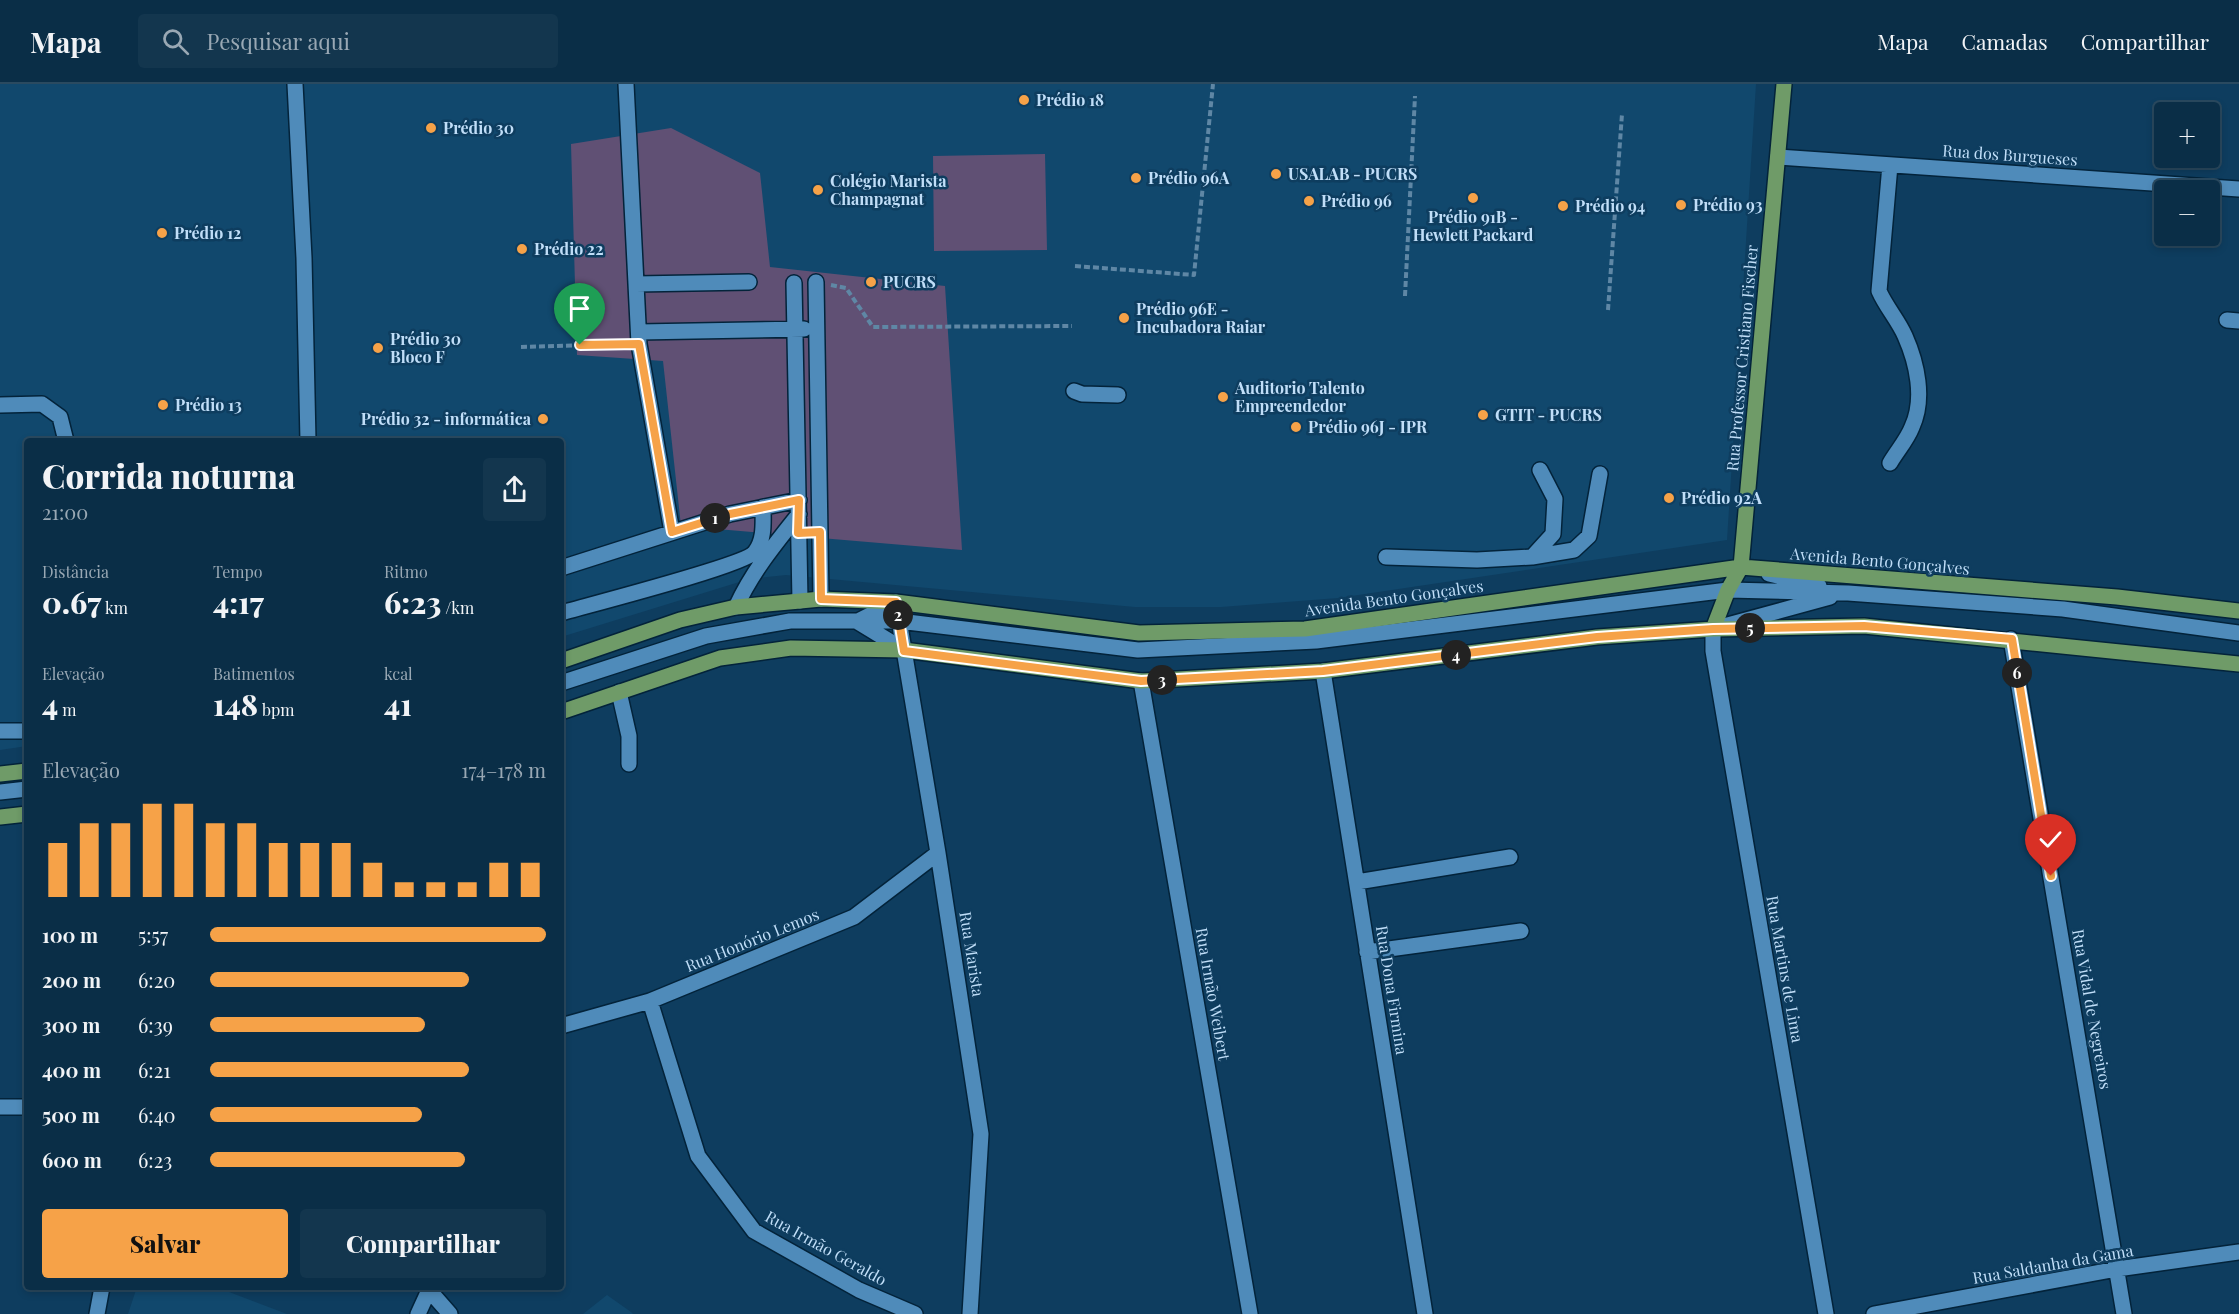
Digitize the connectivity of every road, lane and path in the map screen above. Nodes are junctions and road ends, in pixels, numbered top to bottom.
1 (295, 84) edge
2 (626, 84) edge
3 (1213, 84) edge
4 (1784, 84) edge
5 (1415, 96) dead end
6 (1622, 114) dead end
7 (1778, 157) junction
8 (1890, 165) junction
9 (2239, 189) edge
10 (1075, 266) dead end
11 (748, 282) dead end
12 (816, 282) joint
13 (794, 283) dead end
14 (636, 284) junction
15 (1405, 296) dead end
16 (1608, 310) dead end
17 (1072, 326) dead end
18 (796, 329) junction
19 (817, 329) junction
20 (639, 338) junction
21 (521, 347) dead end
22 (1074, 391) dead end
23 (1118, 395) dead end
24 (0, 405) edge
25 (65, 438) edge
26 (308, 438) edge
27 (1890, 463) dead end
28 (1540, 470) dead end
29 (1600, 474) dead end
30 (763, 507) junction
31 (799, 507) junction
32 (672, 532) junction
33 (820, 532) junction
34 (798, 533) junction
35 (1386, 557) dead end
36 (1532, 557) junction
37 (564, 567) edge
38 (1741, 567) junction
39 (1728, 590) junction
40 (1848, 592) junction
41 (821, 599) junction
42 (800, 601) junction
43 (896, 602) junction
44 (736, 607) junction
45 (2239, 611) edge
46 (564, 612) edge
47 (856, 621) junction
48 (899, 621) junction
49 (1713, 629) junction
50 (2239, 633) edge
51 (2012, 639) junction
52 (904, 651) junction
53 (564, 660) edge
54 (2239, 664) edge
55 (1323, 671) junction
56 (1141, 681) junction
57 (564, 682) edge
58 (619, 692) junction
59 (564, 711) edge
60 (24, 730) edge
61 (0, 731) edge
62 (629, 764) dead end
63 (24, 771) edge
64 (0, 774) edge
65 (24, 789) edge
66 (0, 792) edge
67 (24, 814) edge
68 (0, 817) edge
69 (938, 853) junction
70 (1510, 856) dead end
71 (1357, 882) junction
72 (1521, 931) dead end
73 (1367, 952) junction
74 (650, 1001) junction
75 (564, 1025) edge
76 (0, 1107) edge
77 (24, 1107) edge
78 (2239, 1252) edge
79 (2117, 1269) junction
80 (101, 1290) edge
81 (428, 1290) edge
82 (431, 1290) edge
83 (97, 1314) edge
84 (418, 1314) edge
85 (450, 1314) edge
86 (915, 1314) edge
87 (970, 1314) edge
88 (1250, 1314) edge
89 (1425, 1314) edge
90 (1826, 1314) edge
91 (1874, 1314) edge
92 (2124, 1314) edge

1 - 26 street
2 - 14 street
3 - 10 path
4 - 7 main road, Rua Professor Cristiano Fischer
5 - 15 path
6 - 16 path
7 - 8 street, Rua dos Burgueses
7 - 38 main road, Rua Professor Cristiano Fischer
8 - 9 street, Rua dos Burgueses
8 - 27 street
11 - 14 street
12 - 17 path
12 - 19 street
13 - 18 street
14 - 20 street
18 - 19 street
18 - 20 street
18 - 31 street
19 - 33 street
20 - 21 path
20 - 32 street
22 - 23 street
24 - 25 street
28 - 36 street
29 - 36 street
30 - 31 street
30 - 32 street
30 - 46 street
31 - 34 street
31 - 44 street
32 - 37 street
33 - 34 street
33 - 41 street
34 - 42 street
35 - 36 street
38 - 39 main road, Rua Professor Cristiano Fischer
38 - 40 street
38 - 43 main road, Avenida Bento Gonçalves
38 - 45 main road, Avenida Bento Gonçalves
39 - 40 street
39 - 48 street
39 - 49 main road, Rua Professor Cristiano Fischer
40 - 49 street
40 - 50 street
41 - 42 main road, Avenida Bento Gonçalves
41 - 43 main road, Avenida Bento Gonçalves
42 - 44 main road, Avenida Bento Gonçalves
43 - 47 street
43 - 48 street, Rua Marista
44 - 53 main road, Avenida Bento Gonçalves
47 - 48 street
47 - 52 street
47 - 57 street
48 - 52 street, Rua Marista
49 - 51 main road
49 - 55 main road
49 - 90 street, Rua Martins de Lima
51 - 54 main road
51 - 79 street, Rua Vidal de Negreiros
52 - 56 main road
52 - 58 main road
52 - 69 street, Rua Marista
55 - 56 main road
55 - 71 street, Rua Dona Firmina
56 - 88 street, Rua Irmão Weibert
58 - 59 main road
58 - 62 street
60 - 61 street
63 - 64 main road
65 - 66 street
67 - 68 main road
69 - 74 street, Rua Honório Lemos
69 - 87 street, Rua Marista
70 - 71 street
71 - 73 street, Rua Dona Firmina
72 - 73 street
73 - 89 street, Rua Dona Firmina
74 - 75 street, Rua Honório Lemos
74 - 86 street, Rua Irmão Geraldo
76 - 77 street
78 - 79 street, Rua Saldanha da Gama
79 - 91 street, Rua Saldanha da Gama
79 - 92 street, Rua Vidal de Negreiros
80 - 83 street
81 - 84 street
82 - 85 street

